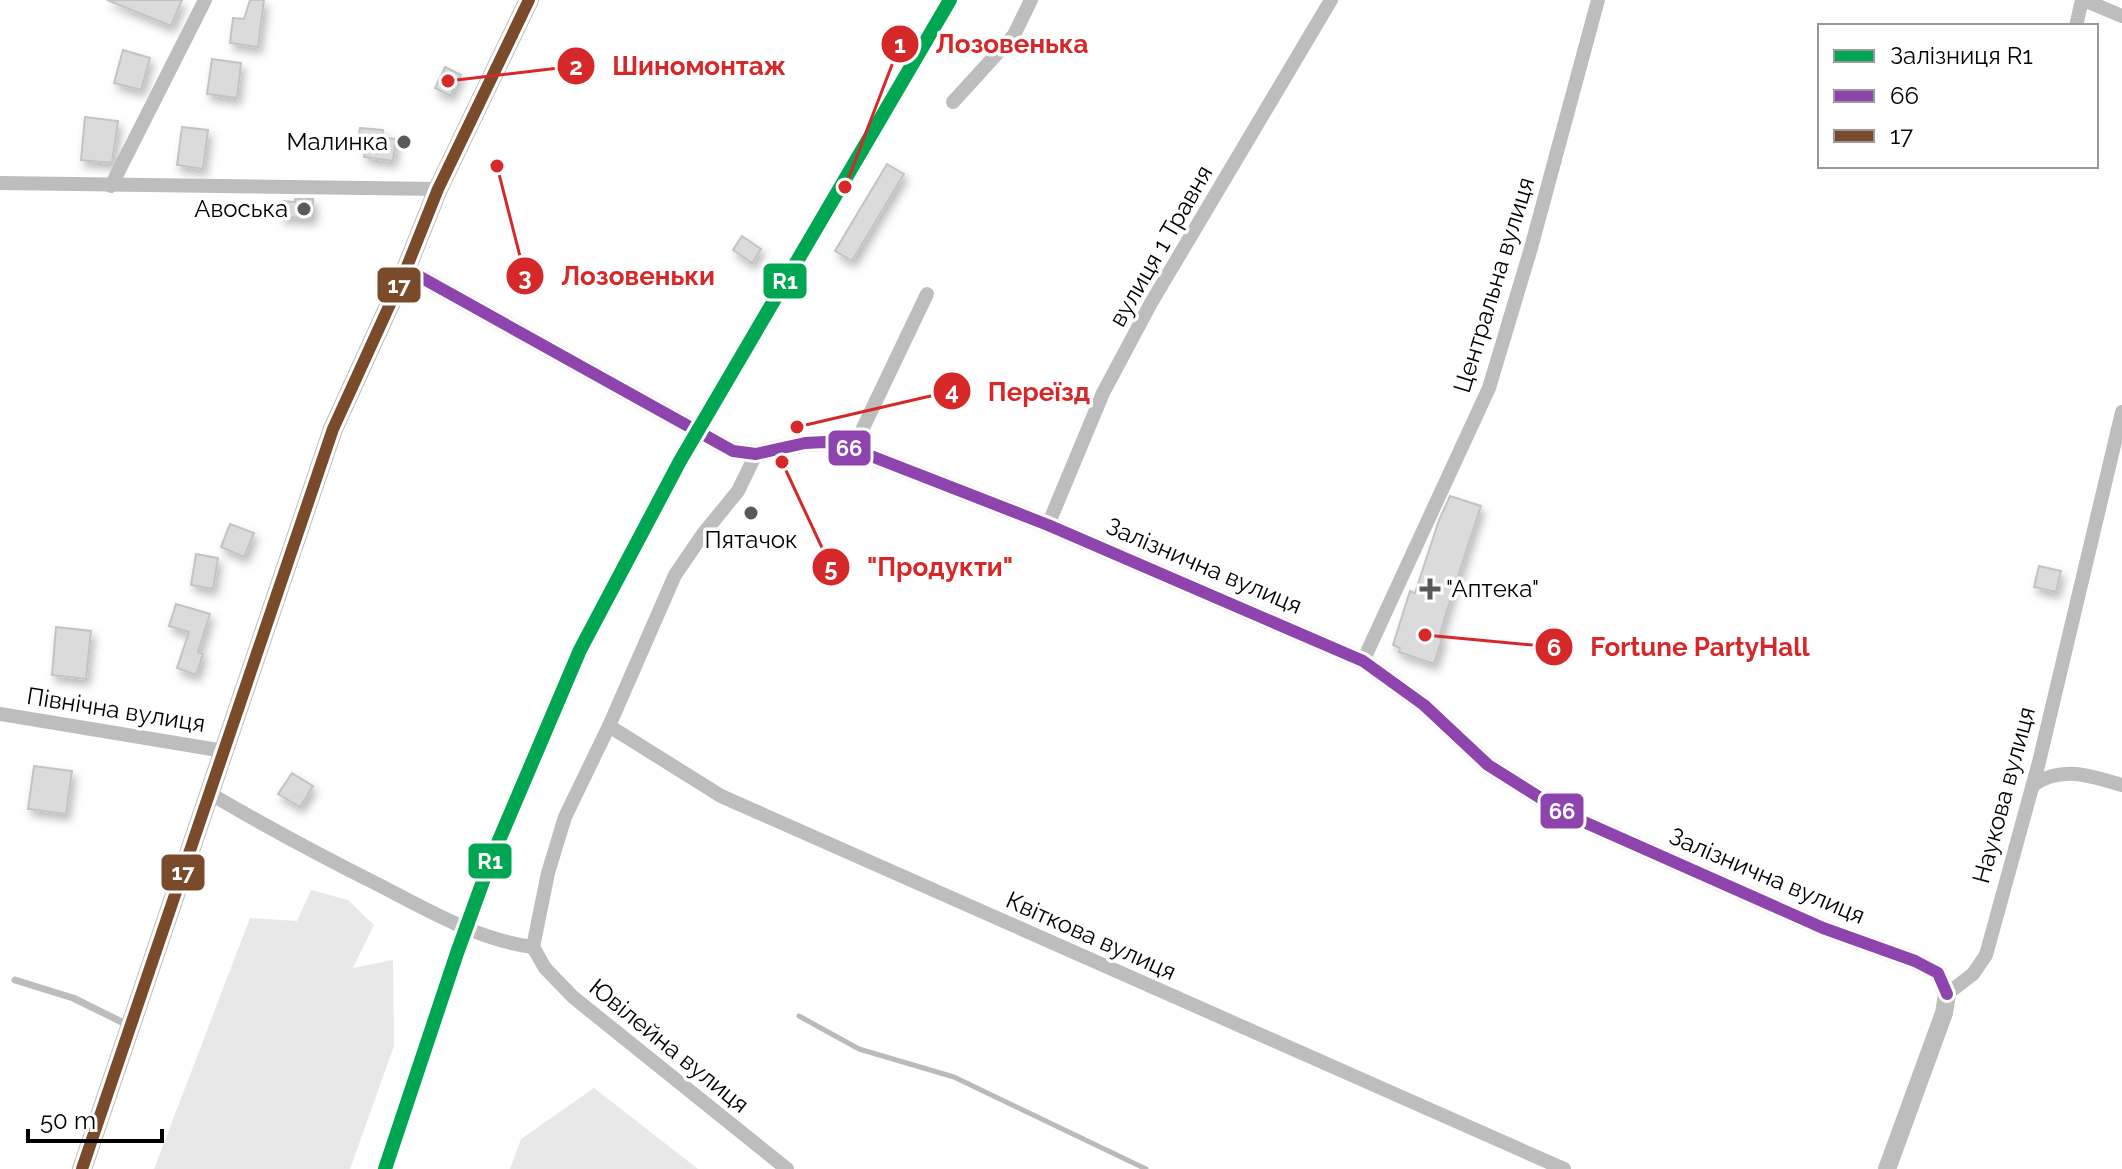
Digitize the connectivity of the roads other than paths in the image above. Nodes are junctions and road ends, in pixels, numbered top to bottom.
1 (205, 0) edge
2 (529, 0) edge
3 (1031, 0) edge
4 (1331, 0) edge
5 (1598, 0) edge
6 (2083, 0) edge
7 (2122, 16) edge
8 (2077, 24) edge
9 (953, 102) dead end
10 (0, 183) edge
11 (111, 186) junction
12 (438, 189) junction
13 (406, 269) junction
14 (927, 294) dead end
15 (2122, 412) edge
16 (853, 449) junction
17 (756, 454) junction
18 (1048, 525) junction
19 (1363, 661) junction
20 (0, 714) edge
21 (609, 726) junction
22 (224, 751) junction
23 (2033, 785) junction
24 (2122, 785) edge
25 (209, 793) junction
26 (533, 947) junction
27 (15, 980) dead end
28 (1947, 994) junction
29 (131, 1026) junction
30 (82, 1169) edge
31 (787, 1169) edge
32 (1564, 1169) edge
33 (1887, 1169) edge

1 - 11 street
2 - 12 main road
3 - 9 street
4 - 18 street, вулиця 1 Травня
5 - 19 street, Центральна вулиця
6 - 7 street
6 - 8 street
10 - 11 street
11 - 12 street
12 - 13 main road
13 - 17 street, Залізнична вулиця
13 - 22 main road
14 - 16 street
15 - 23 street, Наукова вулиця
16 - 17 street, Залізнична вулиця
16 - 18 street, Залізнична вулиця
17 - 21 street
18 - 19 street, Залізнична вулиця
19 - 28 street, Залізнична вулиця
20 - 22 street, Північна вулиця
21 - 26 street
21 - 32 street, Квіткова вулиця
22 - 25 main road
23 - 24 street
23 - 28 street, Наукова вулиця
25 - 26 street
25 - 29 main road
26 - 31 street, Ювілейна вулиця
27 - 29 lane
28 - 33 street
29 - 30 main road

